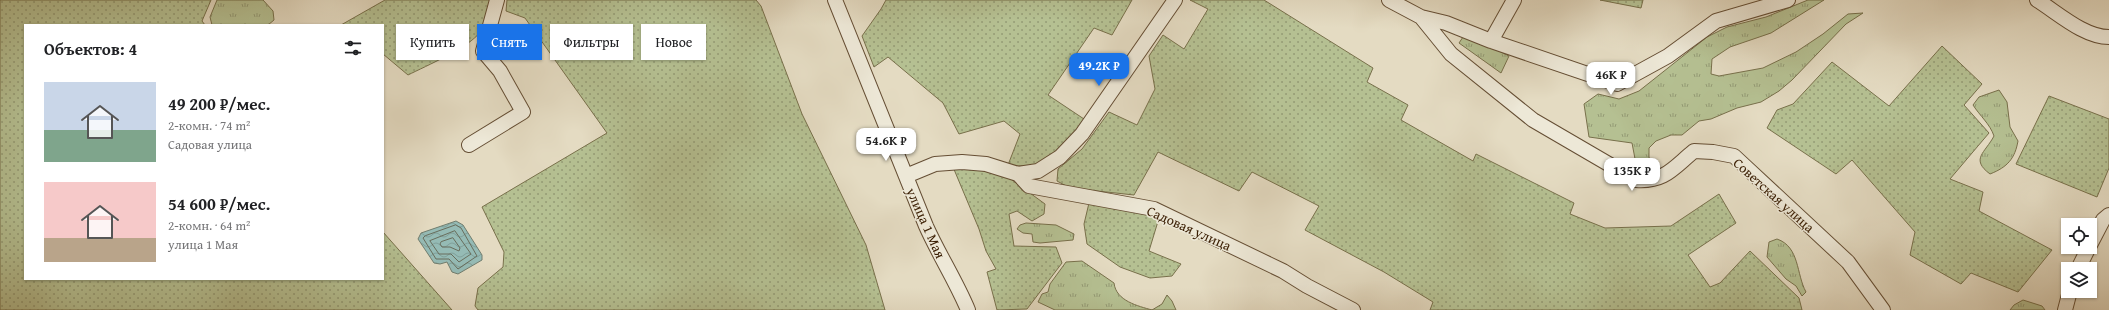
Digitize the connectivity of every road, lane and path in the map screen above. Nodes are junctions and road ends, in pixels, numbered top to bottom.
1 (497, 0) edge
2 (835, 0) edge
3 (1175, 0) edge
4 (1389, 0) edge
5 (1514, 0) edge
6 (1788, 0) edge
7 (2037, 0) edge
8 (1421, 17) junction
9 (2109, 37) edge
10 (1491, 41) junction
11 (469, 145) dead end
12 (1018, 174) junction
13 (906, 176) junction
14 (2109, 215) edge
15 (2097, 232) edge
16 (2068, 298) edge
17 (968, 310) edge
18 (1353, 310) edge
19 (1883, 310) edge
20 (2065, 310) edge

1 - 11 street
2 - 13 street, улица 1 Мая
3 - 12 street, Садовая улица
4 - 8 street, Советская улица
5 - 10 street
6 - 10 street
7 - 9 street
8 - 10 street
8 - 19 street, Советская улица
12 - 13 street, Садовая улица
12 - 18 street, Садовая улица
13 - 17 street, улица 1 Мая
14 - 15 street
16 - 20 street

